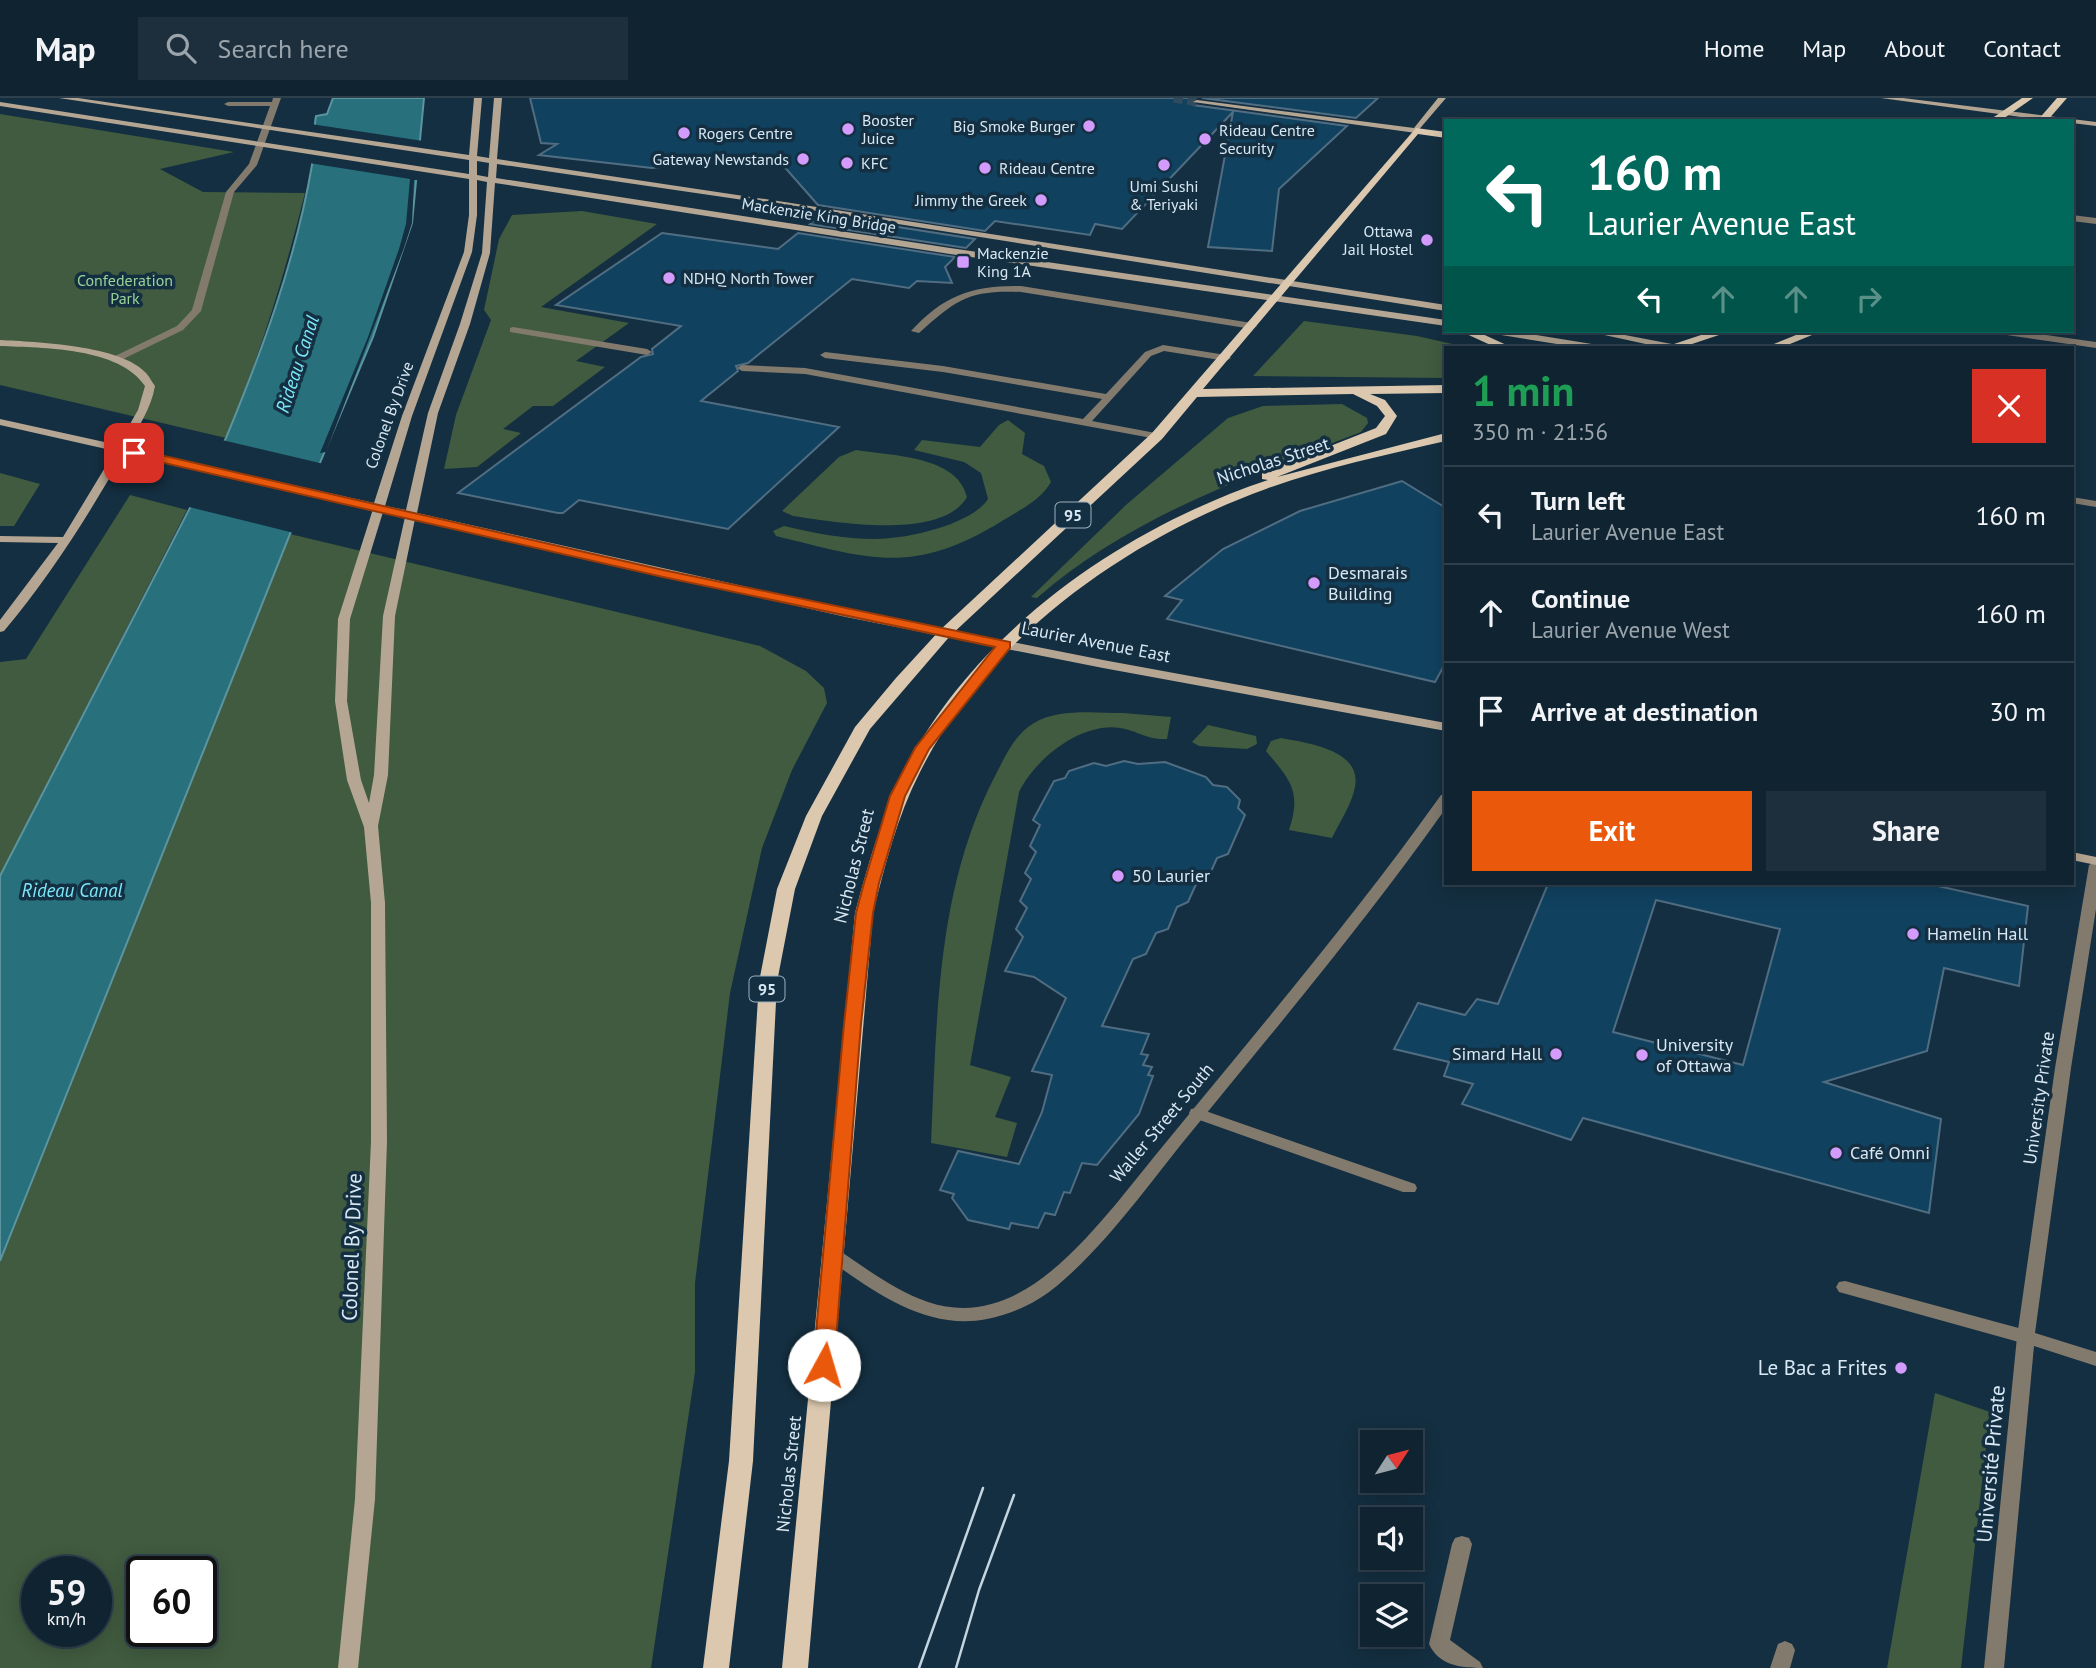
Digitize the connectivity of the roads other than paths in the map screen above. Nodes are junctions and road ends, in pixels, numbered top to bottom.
1 (63, 98) edge
2 (478, 98) edge
3 (498, 98) edge
4 (1442, 98) edge
5 (1885, 98) edge
6 (2028, 98) edge
7 (2062, 98) edge
8 (276, 101) edge
9 (1197, 102) dead end
10 (0, 104) edge
11 (228, 104) dead end
12 (2008, 113) junction
13 (1997, 119) edge
14 (2044, 119) edge
15 (2074, 121) edge
16 (2096, 124) edge
17 (1416, 131) junction
18 (1444, 135) edge
19 (2074, 218) edge
20 (2096, 221) edge
21 (1444, 308) edge
22 (1444, 323) edge
23 (1252, 326) junction
24 (513, 330) dead end
25 (916, 331) dead end
26 (1471, 333) edge
27 (1507, 333) edge
28 (1601, 333) edge
29 (1719, 333) edge
30 (1811, 333) edge
31 (2014, 333) edge
32 (0, 343) edge
33 (2096, 345) edge
34 (1502, 346) edge
35 (1586, 346) edge
36 (1662, 346) edge
37 (1678, 346) edge
38 (1775, 346) edge
39 (647, 352) dead end
40 (825, 355) dead end
41 (1226, 358) junction
42 (116, 359) junction
43 (742, 368) dead end
44 (1444, 389) edge
45 (1348, 390) junction
46 (1196, 393) junction
47 (1109, 397) junction
48 (3, 422) edge
49 (1086, 422) junction
50 (1157, 436) junction
51 (1443, 440) edge
52 (1238, 496) junction
53 (2074, 500) edge
54 (2096, 504) edge
55 (0, 539) edge
56 (67, 540) junction
57 (0, 628) edge
58 (945, 632) junction
59 (1005, 645) junction
60 (1444, 727) edge
61 (1444, 801) edge
62 (371, 827) junction
63 (2074, 857) edge
64 (2096, 863) edge
65 (1197, 1113) junction
66 (1409, 1188) dead end
67 (834, 1255) junction
68 (1845, 1287) dead end
69 (2026, 1337) junction
70 (2096, 1359) edge
71 (1462, 1544) dead end
72 (348, 1668) edge
73 (716, 1668) edge
74 (794, 1668) edge
75 (1473, 1668) edge
76 (1994, 1668) edge

1 - 21 main road, Mackenzie King Bridge
2 - 62 main road, Colonel By Drive
3 - 62 main road, Colonel By Drive
4 - 17 main road
5 - 12 main road
6 - 12 main road
7 - 14 main road
8 - 11 street
8 - 42 street
9 - 17 main road
10 - 22 main road, Mackenzie King Bridge
12 - 13 main road
12 - 14 main road
15 - 16 main road
17 - 18 main road
17 - 23 main road
19 - 20 street
23 - 25 street
23 - 41 main road
24 - 39 street
26 - 34 main road
27 - 35 main road
28 - 36 main road
29 - 37 main road
30 - 38 main road
31 - 33 street
32 - 42 main road
40 - 47 street
41 - 46 main road
41 - 47 street
42 - 56 main road
43 - 49 street
44 - 45 main road
45 - 46 main road
45 - 52 main road
46 - 50 main road, 95
47 - 49 street
48 - 58 main road, Laurier Avenue East
49 - 50 street
50 - 58 main road, 95
51 - 52 main road, Nicholas Street
52 - 59 main road, Nicholas Street
53 - 54 street
55 - 56 main road
56 - 57 main road
58 - 59 main road, Laurier Avenue East
58 - 73 main road, 95
59 - 60 main road, Laurier Avenue East
59 - 67 main road, Nicholas Street
61 - 65 street, Waller Street South
62 - 72 main road, Colonel By Drive
63 - 64 main road
64 - 69 street, University Private
65 - 66 street
65 - 67 street, Waller Street South
67 - 74 main road, Nicholas Street
68 - 69 street
69 - 70 street
69 - 76 street, Université Private
71 - 75 street

